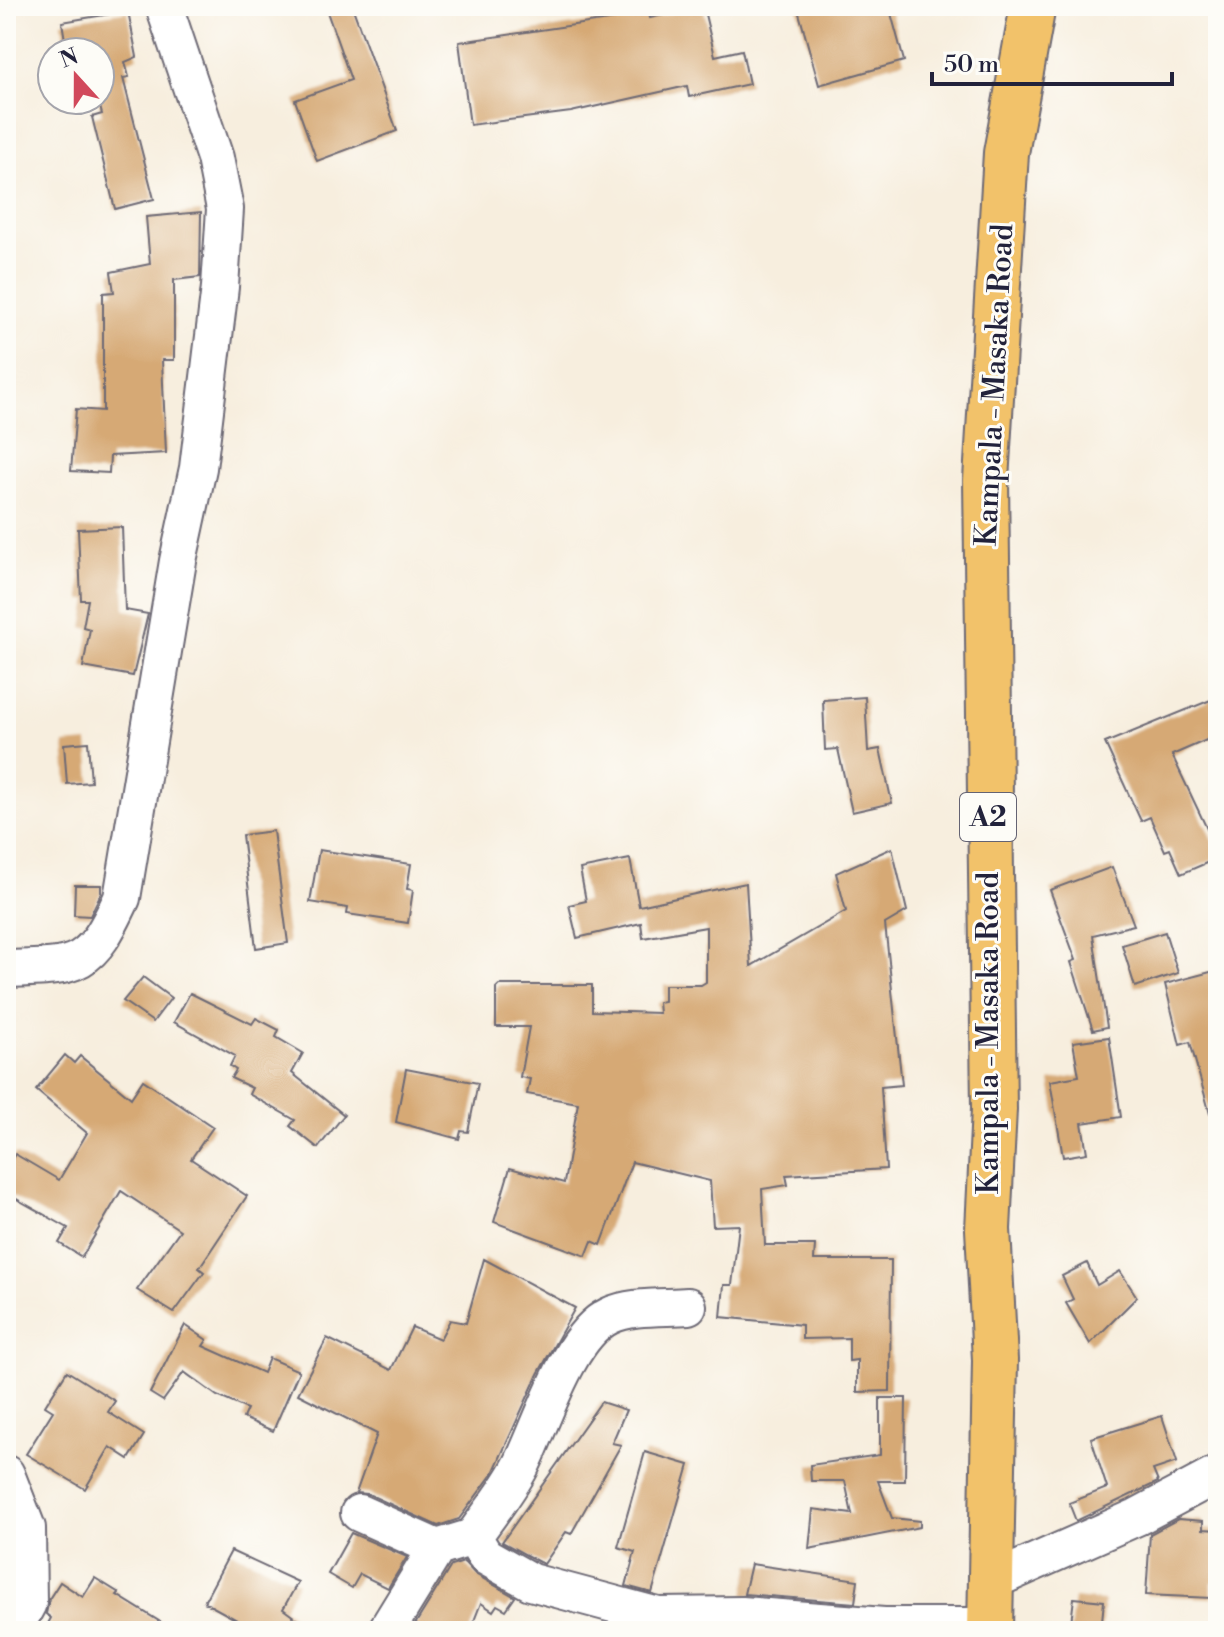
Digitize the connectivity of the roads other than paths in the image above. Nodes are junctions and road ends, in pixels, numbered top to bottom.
1 (164, 6) edge
2 (1033, 6) edge
3 (6, 969) edge
4 (688, 1306) dead end
5 (6, 1474) edge
6 (1218, 1474) edge
7 (359, 1513) dead end
8 (473, 1537) junction
9 (437, 1548) junction
10 (992, 1581) junction
11 (990, 1628) edge
12 (13, 1631) edge
13 (386, 1631) edge

1 - 3 street
2 - 10 main road, Kampala - Masaka Road / A2
4 - 8 street
5 - 12 street
6 - 10 street
7 - 9 street
8 - 9 street
8 - 11 street
9 - 13 street
10 - 11 main road, Kampala - Masaka Road / A2

